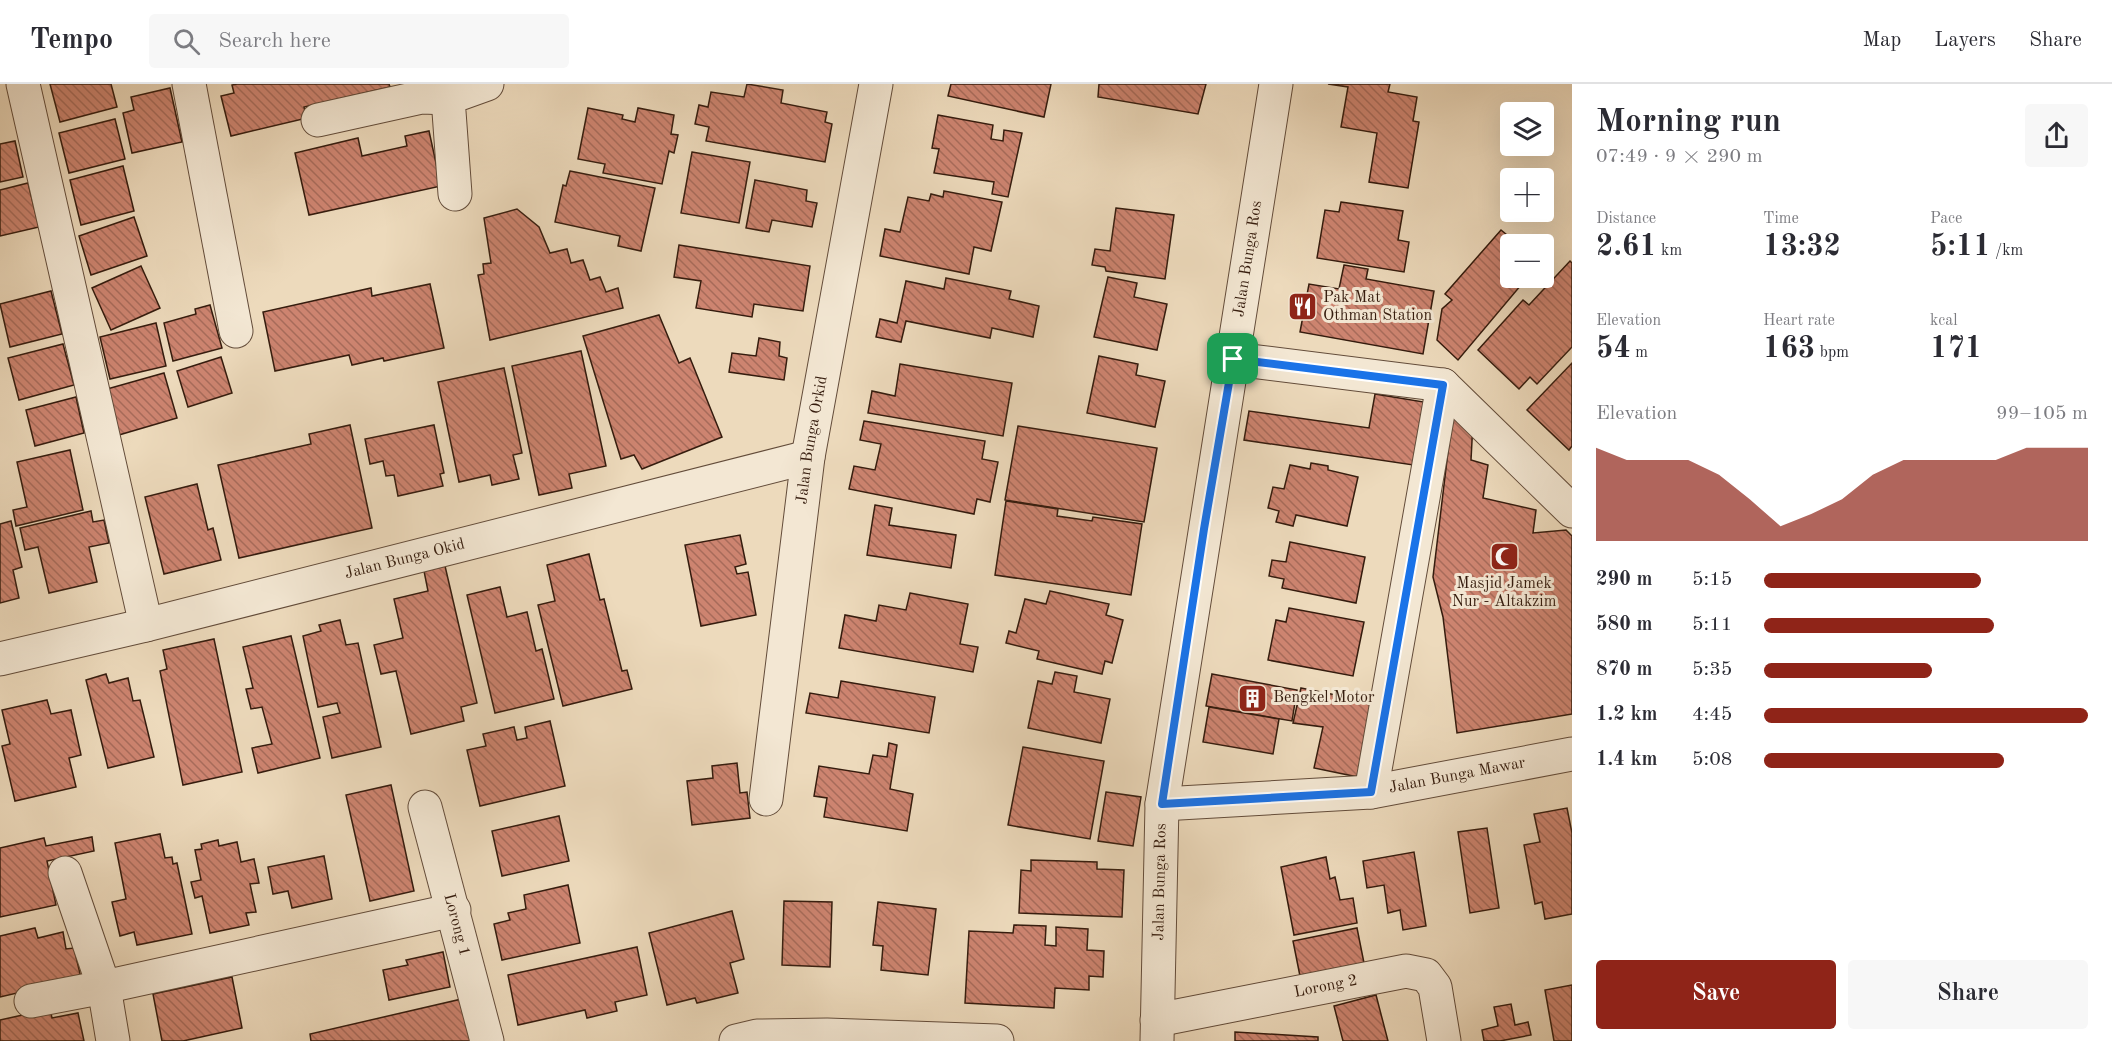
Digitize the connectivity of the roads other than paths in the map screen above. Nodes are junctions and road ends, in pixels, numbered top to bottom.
1 (23, 84) edge
2 (189, 84) edge
3 (876, 84) edge
4 (1276, 84) edge
5 (469, 89) edge
6 (318, 120) dead end
7 (455, 194) dead end
8 (236, 331) dead end
9 (1233, 359) junction
10 (1443, 385) junction
11 (808, 457) junction
12 (1572, 511) edge
13 (146, 625) junction
14 (0, 659) edge
15 (1572, 754) edge
16 (1371, 792) junction
17 (766, 799) dead end
18 (1162, 804) junction
19 (425, 807) dead end
20 (65, 873) dead end
21 (454, 910) junction
22 (104, 987) junction
23 (31, 1001) dead end
24 (1157, 1031) edge
25 (113, 1041) edge
26 (488, 1041) edge
27 (736, 1041) edge
28 (996, 1041) edge
29 (1444, 1041) edge

1 - 13 street
2 - 8 street
3 - 11 street, Jalan Bunga Orkid
4 - 9 street, Jalan Bunga Ros
5 - 6 street
5 - 7 street
9 - 10 street
9 - 18 street, Jalan Bunga Ros
10 - 12 street
10 - 16 street
11 - 13 street, Jalan Bunga Okid
11 - 17 street, Jalan Bunga Orkid
13 - 14 street, Jalan Bunga Okid
15 - 16 street, Jalan Bunga Mawar
16 - 18 street, Jalan Bunga Mawar
18 - 24 street, Jalan Bunga Ros
19 - 21 street, Lorong 1
20 - 22 street
21 - 22 street
21 - 26 street, Lorong 1
22 - 23 street
22 - 25 street
24 - 29 street, Lorong 2
27 - 28 street

